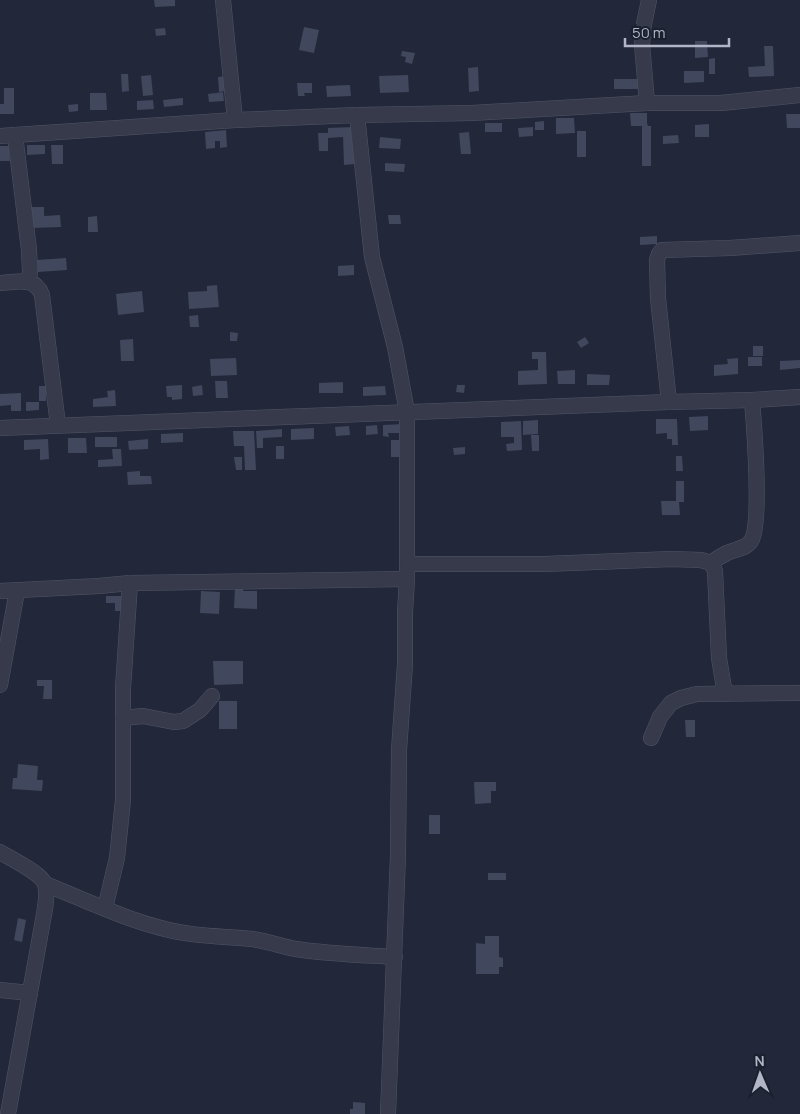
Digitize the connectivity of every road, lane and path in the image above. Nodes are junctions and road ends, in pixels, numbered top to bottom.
1 (223, 0) edge
2 (649, 0) edge
3 (800, 95) edge
4 (647, 103) junction
5 (357, 115) junction
6 (235, 120) junction
7 (7, 135) edge
8 (800, 242) edge
9 (28, 282) junction
10 (0, 283) edge
11 (800, 396) edge
12 (752, 400) junction
13 (668, 402) junction
14 (407, 412) junction
15 (58, 425) junction
16 (0, 428) edge
17 (711, 564) junction
18 (407, 572) junction
19 (130, 583) junction
20 (0, 591) edge
21 (17, 591) junction
22 (1, 674) edge
23 (725, 694) junction
24 (800, 694) edge
25 (212, 696) dead end
26 (123, 718) junction
27 (651, 738) dead end
28 (0, 852) edge
29 (45, 884) junction
30 (105, 908) junction
31 (394, 958) junction
32 (0, 990) edge
33 (30, 993) junction
34 (8, 1114) edge
35 (388, 1114) edge

1 - 6 street
2 - 4 street
3 - 4 street
4 - 5 street
5 - 6 street
5 - 14 street
6 - 7 street
7 - 9 street
8 - 13 street
9 - 10 street
9 - 15 street
11 - 12 street
12 - 13 street
12 - 17 street
13 - 14 street
14 - 15 street
14 - 18 street
15 - 16 street
17 - 18 street
17 - 23 street
18 - 19 street
18 - 31 street
19 - 21 street
19 - 26 street
20 - 21 street
21 - 22 street
23 - 24 street
23 - 27 street
25 - 26 street
26 - 30 street
28 - 29 street
29 - 30 street
29 - 33 street
30 - 31 street
31 - 35 street
32 - 33 street
33 - 34 street

